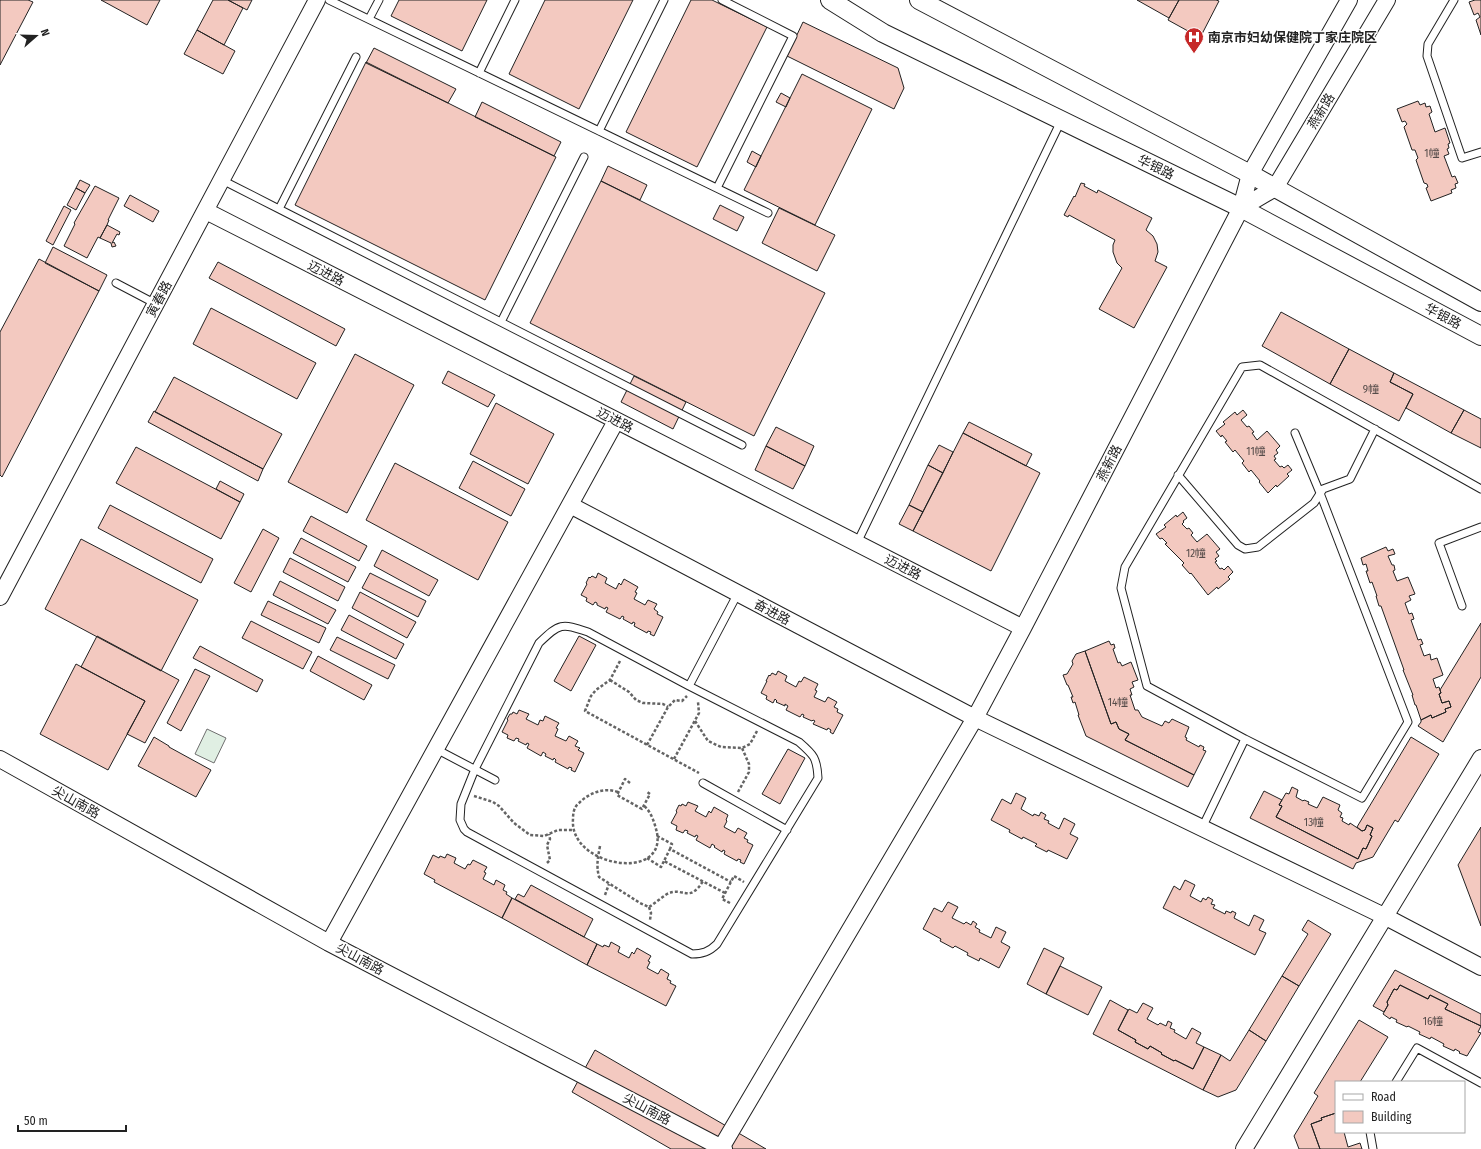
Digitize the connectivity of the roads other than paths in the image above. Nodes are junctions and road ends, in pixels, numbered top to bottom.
1 (317, 0) edge
2 (330, 0) edge
3 (379, 0) edge
4 (515, 0) edge
5 (664, 0) edge
6 (722, 0) edge
7 (830, 0) edge
8 (919, 0) edge
9 (1349, 0) edge
10 (1387, 0) edge
11 (1454, 0) edge
12 (370, 19) junction
13 (356, 56) dead end
14 (479, 73) junction
15 (1062, 120) junction
16 (599, 131) junction
17 (1481, 152) edge
18 (584, 157) dead end
19 (1250, 174) junction
20 (222, 180) junction
21 (717, 188) junction
22 (1275, 188) junction
23 (1241, 208) junction
24 (280, 209) junction
25 (206, 211) junction
26 (768, 213) dead end
27 (116, 283) dead end
28 (1481, 302) edge
29 (156, 304) junction
30 (501, 322) junction
31 (1481, 336) edge
32 (616, 421) junction
33 (1375, 429) junction
34 (1295, 433) dead end
35 (742, 445) dead end
36 (1178, 476) junction
37 (1481, 489) edge
38 (1320, 493) junction
39 (570, 505) junction
40 (1481, 527) edge
41 (857, 543) junction
42 (738, 593) junction
43 (0, 597) edge
44 (1462, 606) dead end
45 (1023, 628) junction
46 (689, 686) junction
47 (975, 718) junction
48 (1245, 739) junction
49 (435, 749) junction
50 (1481, 758) edge
51 (0, 759) edge
52 (475, 769) junction
53 (495, 780) dead end
54 (704, 780) road end
55 (1202, 828) junction
56 (787, 830) junction
57 (1386, 917) junction
58 (328, 943) junction
59 (1481, 967) edge
60 (1397, 1081) edge
61 (1481, 1083) edge
62 (1370, 1133) edge
63 (723, 1148) edge
64 (1244, 1149) edge
65 (1373, 1149) edge

1 - 20 street, 寅春路
2 - 12 lane
3 - 12 lane
4 - 14 lane
5 - 16 lane
6 - 21 lane
7 - 15 main road, 华银路
8 - 19 main road
9 - 19 street, 燕新路
10 - 22 street, 燕新路
11 - 17 lane
12 - 14 lane
13 - 24 lane
14 - 16 lane
15 - 23 main road, 华银路
15 - 41 lane
16 - 21 lane
18 - 30 lane
19 - 22 main road
19 - 23 street, 燕新路
20 - 24 lane
20 - 25 street, 寅春路
21 - 26 lane
22 - 23 street, 燕新路
22 - 28 main road
23 - 31 main road, 华银路
23 - 45 street, 燕新路
24 - 30 lane
25 - 29 street, 寅春路
25 - 32 street, 迈进路
27 - 29 lane
29 - 43 street, 寅春路
30 - 35 lane
32 - 39 street
32 - 41 street, 迈进路
33 - 36 lane
33 - 37 lane
33 - 38 lane
34 - 38 lane
36 - 38 lane
36 - 48 lane
38 - 48 lane
39 - 42 street, 奋进路
39 - 49 street
40 - 44 lane
41 - 45 street, 迈进路
42 - 46 lane
42 - 47 street, 奋进路
45 - 47 street, 燕新路
46 - 52 lane
46 - 56 lane
47 - 55 street, 奋进路
47 - 63 street, 燕新路
48 - 55 lane
49 - 52 lane
49 - 58 street
50 - 57 street
51 - 58 street, 尖山南路
52 - 53 lane
52 - 56 lane
54 - 56 lane
55 - 57 street, 奋进路
57 - 59 street, 奋进路
57 - 64 street
58 - 63 street, 尖山南路
60 - 61 lane
62 - 65 lane

